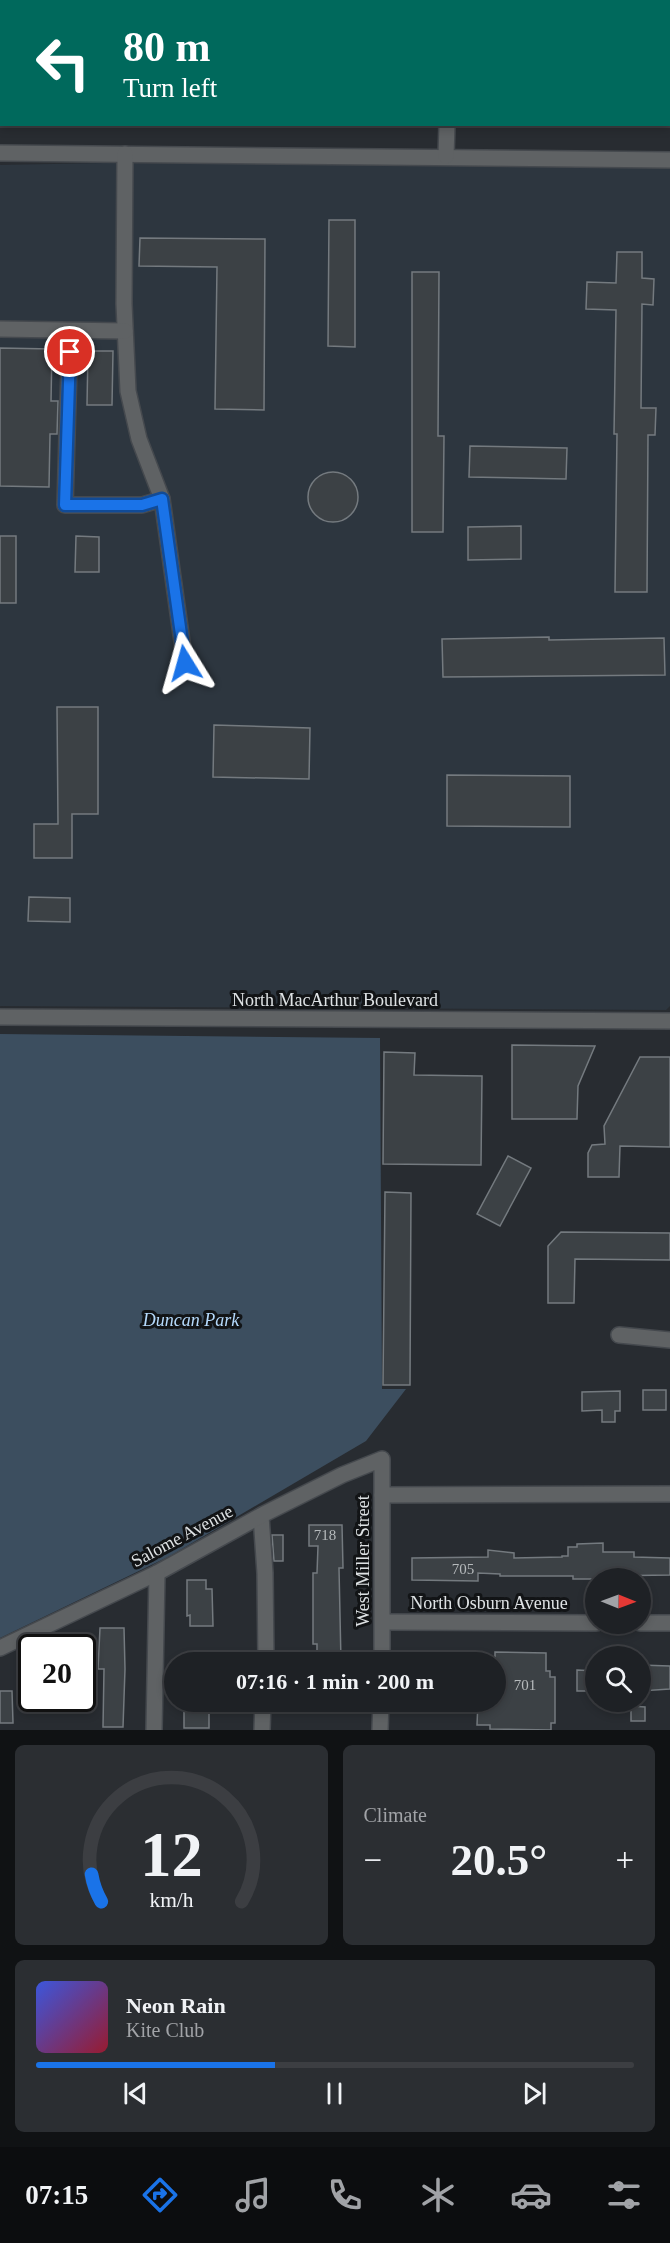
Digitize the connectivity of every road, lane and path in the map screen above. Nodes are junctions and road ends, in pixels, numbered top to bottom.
1 (447, 126) edge
2 (670, 150) edge
3 (0, 153) edge
4 (124, 154) junction
5 (446, 156) junction
6 (670, 160) edge
7 (0, 329) edge
8 (70, 331) junction
9 (125, 331) junction
10 (162, 499) junction
11 (185, 663) dead end
12 (0, 1017) edge
13 (670, 1021) edge
14 (619, 1335) dead end
15 (670, 1341) edge
16 (382, 1459) joint
17 (670, 1494) edge
18 (382, 1495) junction
19 (261, 1516) junction
20 (157, 1573) junction
21 (383, 1622) junction
22 (585, 1623) edge
23 (651, 1623) edge
24 (670, 1623) edge
25 (0, 1648) edge
26 (266, 1652) edge
27 (382, 1652) edge
28 (263, 1712) edge
29 (381, 1712) edge
30 (154, 1730) edge
31 (262, 1730) edge
32 (380, 1730) edge

1 - 5 street
2 - 6 street
3 - 4 street
4 - 5 street
4 - 9 street
5 - 6 street
7 - 8 street
8 - 9 street
8 - 10 street
9 - 10 street
10 - 11 street
12 - 13 street, North MacArthur Boulevard
14 - 15 street
16 - 18 street, West Miller Street
16 - 19 street, Salome Avenue
17 - 18 street
18 - 21 street, West Miller Street
19 - 20 street, Salome Avenue
19 - 26 street
20 - 25 street, Salome Avenue
20 - 30 street
21 - 22 street, North Osburn Avenue
21 - 27 street, West Miller Street
23 - 24 street
28 - 31 street
29 - 32 street

